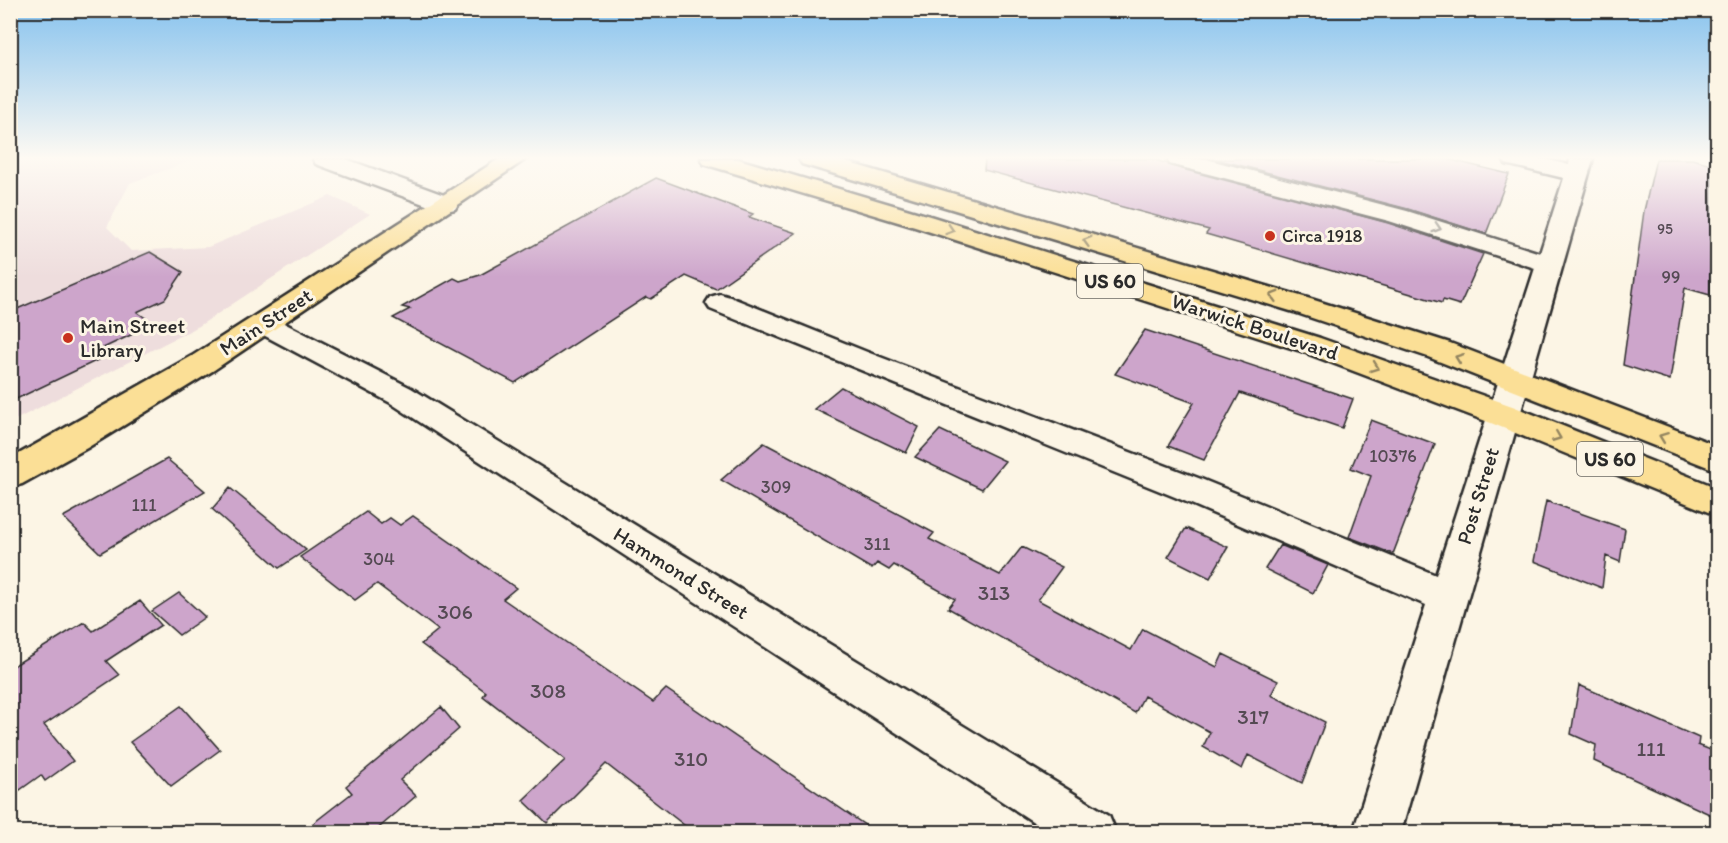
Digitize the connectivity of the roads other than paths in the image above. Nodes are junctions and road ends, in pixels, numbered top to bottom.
1 (431, 198) edge
2 (455, 198) edge
3 (844, 198) edge
4 (942, 198) edge
5 (1330, 198) edge
6 (1569, 198) edge
7 (446, 204) junction
8 (1549, 264) junction
9 (720, 303) dead end
10 (264, 324) junction
11 (1508, 397) junction
12 (1718, 459) edge
13 (10, 475) edge
14 (1718, 503) edge
15 (1447, 597) junction
16 (1092, 832) edge
17 (1377, 832) edge

1 - 7 street
2 - 7 main road, Main Street
3 -> 11 main road, Warwick Boulevard / US 60
11 -> 4 main road, Warwick Boulevard / US 60
5 -> 8 street
6 - 8 street, Post Street
7 - 10 main road, Main Street
8 - 11 street, Post Street
9 - 15 street
10 - 13 main road, Main Street
10 - 16 street, Hammond Street
12 -> 11 main road, Warwick Boulevard / US 60
11 -> 14 main road, Warwick Boulevard / US 60
11 - 15 street, Post Street
15 - 17 street, Post Street

